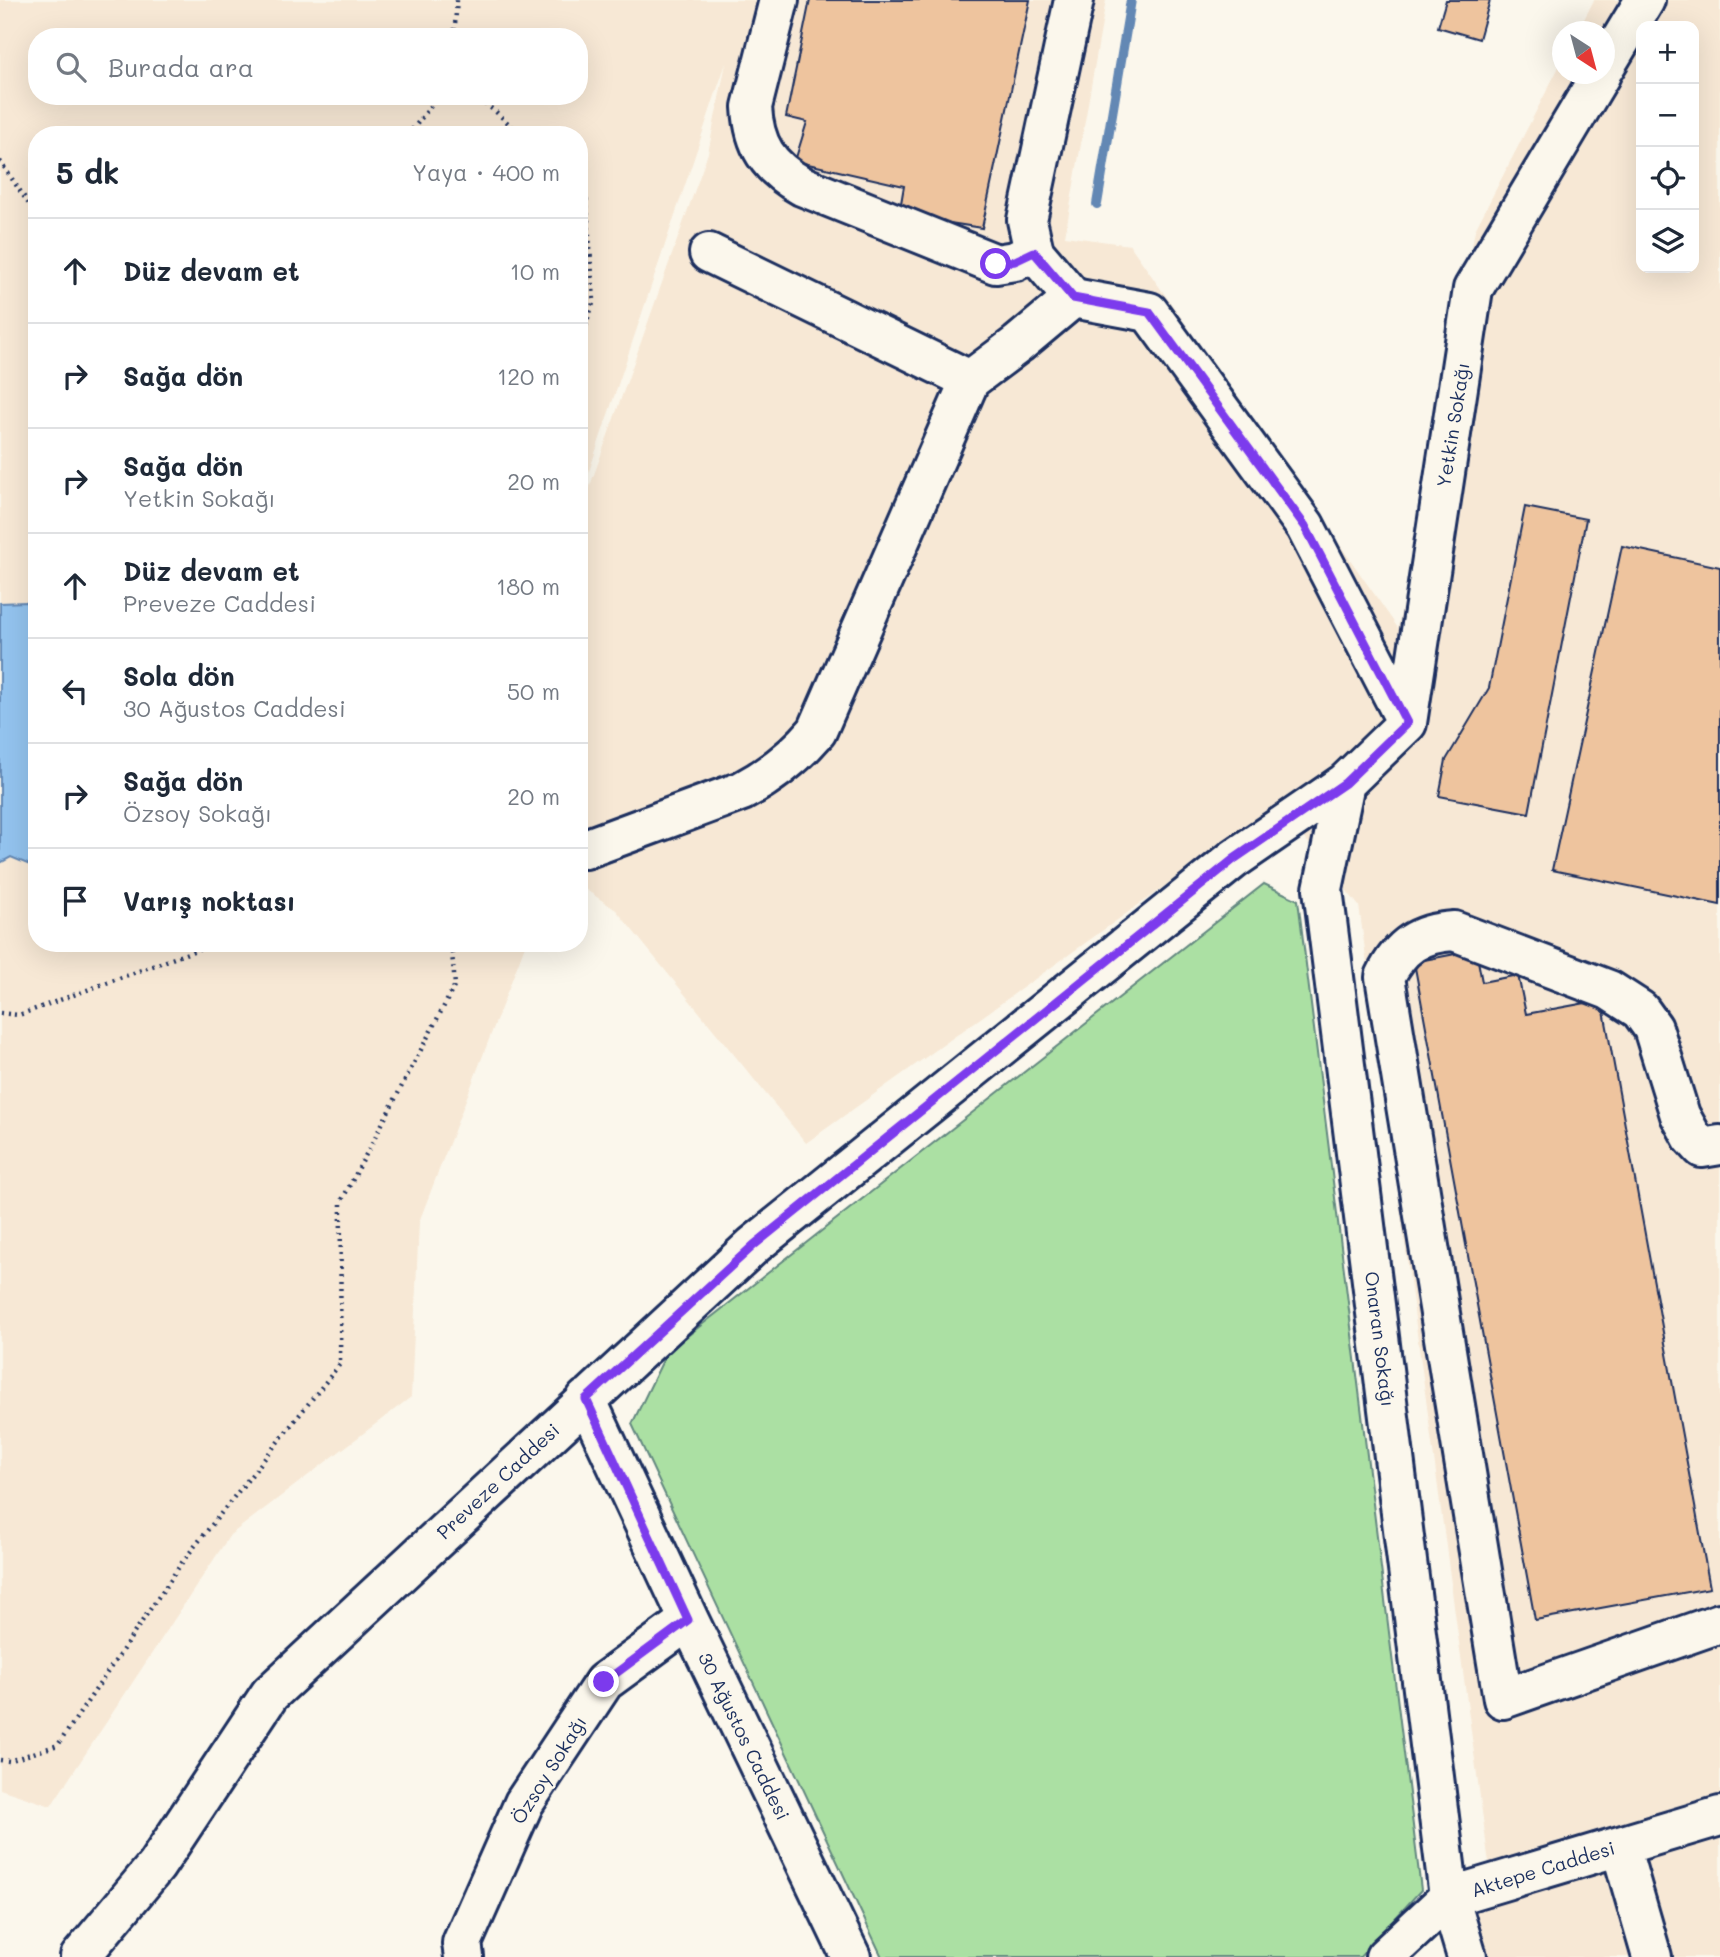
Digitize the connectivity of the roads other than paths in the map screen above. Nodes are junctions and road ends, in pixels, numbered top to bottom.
1 (779, 0) edge
2 (1074, 0) edge
3 (1645, 0) edge
4 (1615, 51) edge
5 (1595, 84) edge
6 (1034, 252) junction
7 (709, 253) dead end
8 (1073, 298) junction
9 (970, 380) junction
10 (1407, 723) junction
11 (1345, 783) junction
12 (588, 848) edge
13 (1395, 1041) junction
14 (1343, 1048) junction
15 (1720, 1145) edge
16 (586, 1399) junction
17 (688, 1620) junction
18 (1720, 1623) edge
19 (1720, 1816) edge
20 (1620, 1846) junction
21 (1449, 1897) junction
22 (80, 1957) edge
23 (464, 1957) edge
24 (851, 1957) edge
25 (1385, 1957) edge
26 (1467, 1957) edge
27 (1652, 1957) edge

1 - 6 street
2 - 6 street
3 - 4 street
5 - 10 street, Yetkin Sokağı
6 - 8 street
7 - 9 street
8 - 9 street
8 - 10 street
9 - 12 street
10 - 11 street
11 - 14 street, Onaran Sokağı
11 - 16 street, Preveze Caddesi
13 - 14 street
13 - 15 street
13 - 18 street
14 - 21 street, Onaran Sokağı
16 - 17 street, 30 Ağustos Caddesi
16 - 22 street, Preveze Caddesi
17 - 23 street, Özsoy Sokağı
17 - 24 street, 30 Ağustos Caddesi
19 - 20 street, Aktepe Caddesi
20 - 21 street, Aktepe Caddesi
20 - 27 street
21 - 25 street, Aktepe Caddesi
21 - 26 street, Onaran Sokağı

